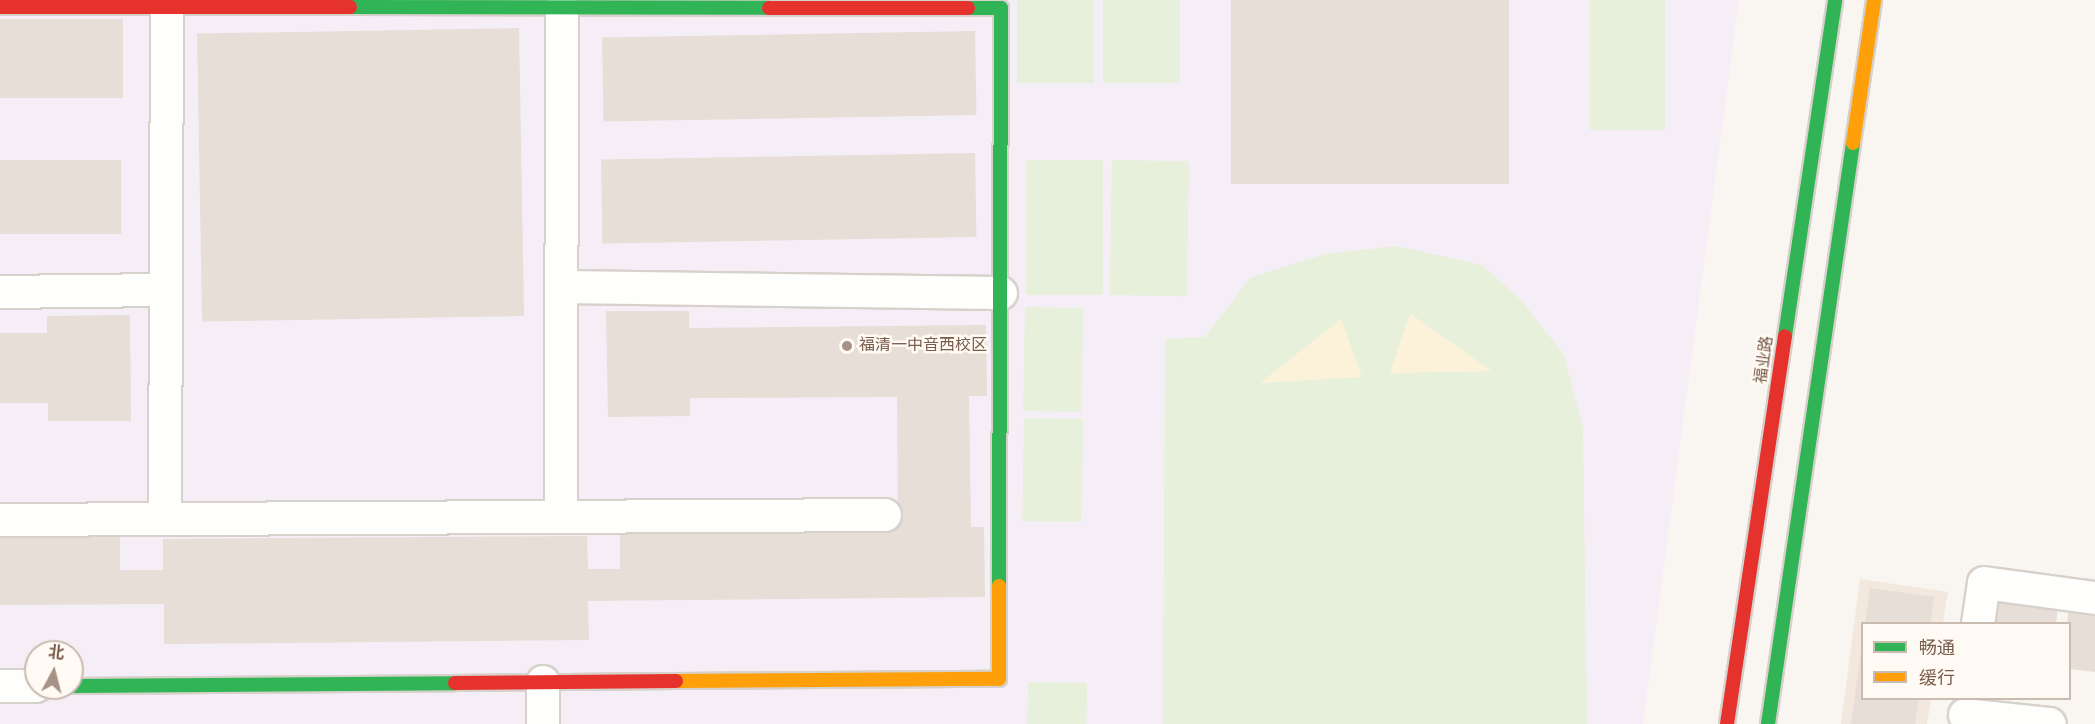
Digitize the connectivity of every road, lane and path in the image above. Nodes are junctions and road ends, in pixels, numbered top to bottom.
1 (1818, 0) edge
2 (1835, 0) edge
3 (1874, 0) edge
4 (1884, 0) edge
5 (0, 7) edge
6 (167, 8) junction
7 (562, 8) junction
8 (1831, 27) junction
9 (1871, 27) junction
10 (562, 287) junction
11 (165, 291) junction
12 (0, 292) edge
13 (1001, 293) junction
14 (885, 515) dead end
15 (561, 517) junction
16 (165, 519) junction
17 (0, 520) edge
18 (2095, 598) edge
19 (1978, 622) edge
20 (543, 682) junction
21 (0, 686) edge
22 (24, 686) edge
23 (84, 686) edge
24 (1966, 713) edge
25 (543, 724) edge
26 (1727, 724) edge
27 (1768, 724) edge
28 (2050, 724) edge

1 - 8 street
2 - 8 street, 福业路
3 - 9 street
4 - 9 street
5 - 6 street
6 - 7 street
6 - 11 street
7 - 10 street
7 - 13 street
8 - 26 street, 福业路
9 - 27 street
10 - 13 street
10 - 15 street
11 - 12 street
11 - 16 street
13 - 20 street
14 - 15 street
15 - 16 street
16 - 17 street
18 - 19 street
20 - 23 street
20 - 25 street
21 - 22 street
24 - 28 street

